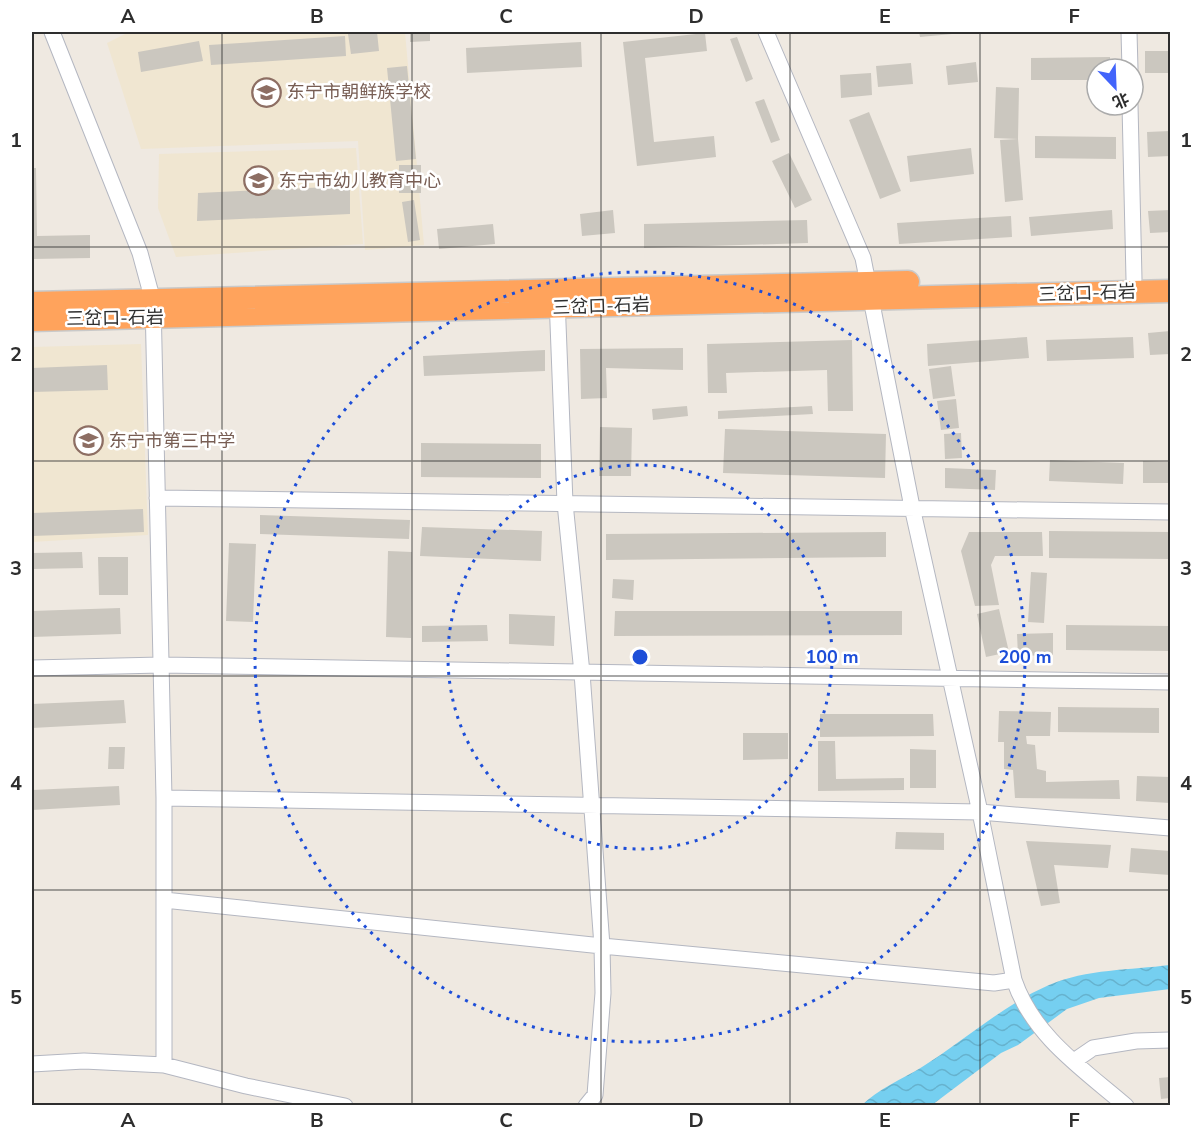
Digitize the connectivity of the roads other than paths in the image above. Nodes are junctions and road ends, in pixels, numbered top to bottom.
1 (766, 32) edge
2 (1129, 32) edge
3 (58, 33) edge
4 (1130, 57) edge
5 (1130, 117) edge
6 (1170, 278) edge
7 (1134, 279) junction
8 (869, 291) junction
9 (1170, 291) edge
10 (557, 299) junction
11 (32, 303) edge
12 (153, 309) junction
13 (32, 320) edge
14 (157, 498) junction
15 (565, 502) junction
16 (912, 507) junction
17 (1170, 512) edge
18 (160, 665) junction
19 (32, 668) edge
20 (582, 673) junction
21 (949, 679) junction
22 (1170, 682) edge
23 (164, 798) junction
24 (592, 804) junction
25 (980, 812) junction
26 (1170, 828) edge
27 (164, 900) junction
28 (602, 946) junction
29 (1014, 980) junction
30 (1170, 1040) edge
31 (1074, 1061) junction
32 (32, 1064) edge
33 (164, 1065) junction
34 (345, 1106) edge
35 (586, 1106) edge
36 (1126, 1106) edge

1 - 8 street
2 - 4 street
3 - 12 street
5 - 7 street
6 - 7 highway, 三岔口-石岩
7 - 8 highway, 三岔口-石岩
8 - 9 highway, 三岔口-石岩
8 - 10 highway, 三岔口-石岩
8 - 16 street
10 - 12 highway, 三岔口-石岩
10 - 15 street
11 - 12 highway, 三岔口-石岩
12 - 13 highway, 三岔口-石岩
12 - 14 street
14 - 15 street
14 - 18 street
15 - 16 street
15 - 20 street
16 - 17 street
16 - 21 street
18 - 19 street
18 - 20 street
18 - 23 street
20 - 21 street
20 - 24 street
21 - 22 street
21 - 25 street
23 - 24 street
23 - 27 street
24 - 25 street
24 - 28 street
25 - 26 street
25 - 29 street
27 - 28 street
27 - 33 street
28 - 29 street
28 - 35 street
29 - 31 street
30 - 31 street
31 - 36 street
32 - 33 street
33 - 34 street

